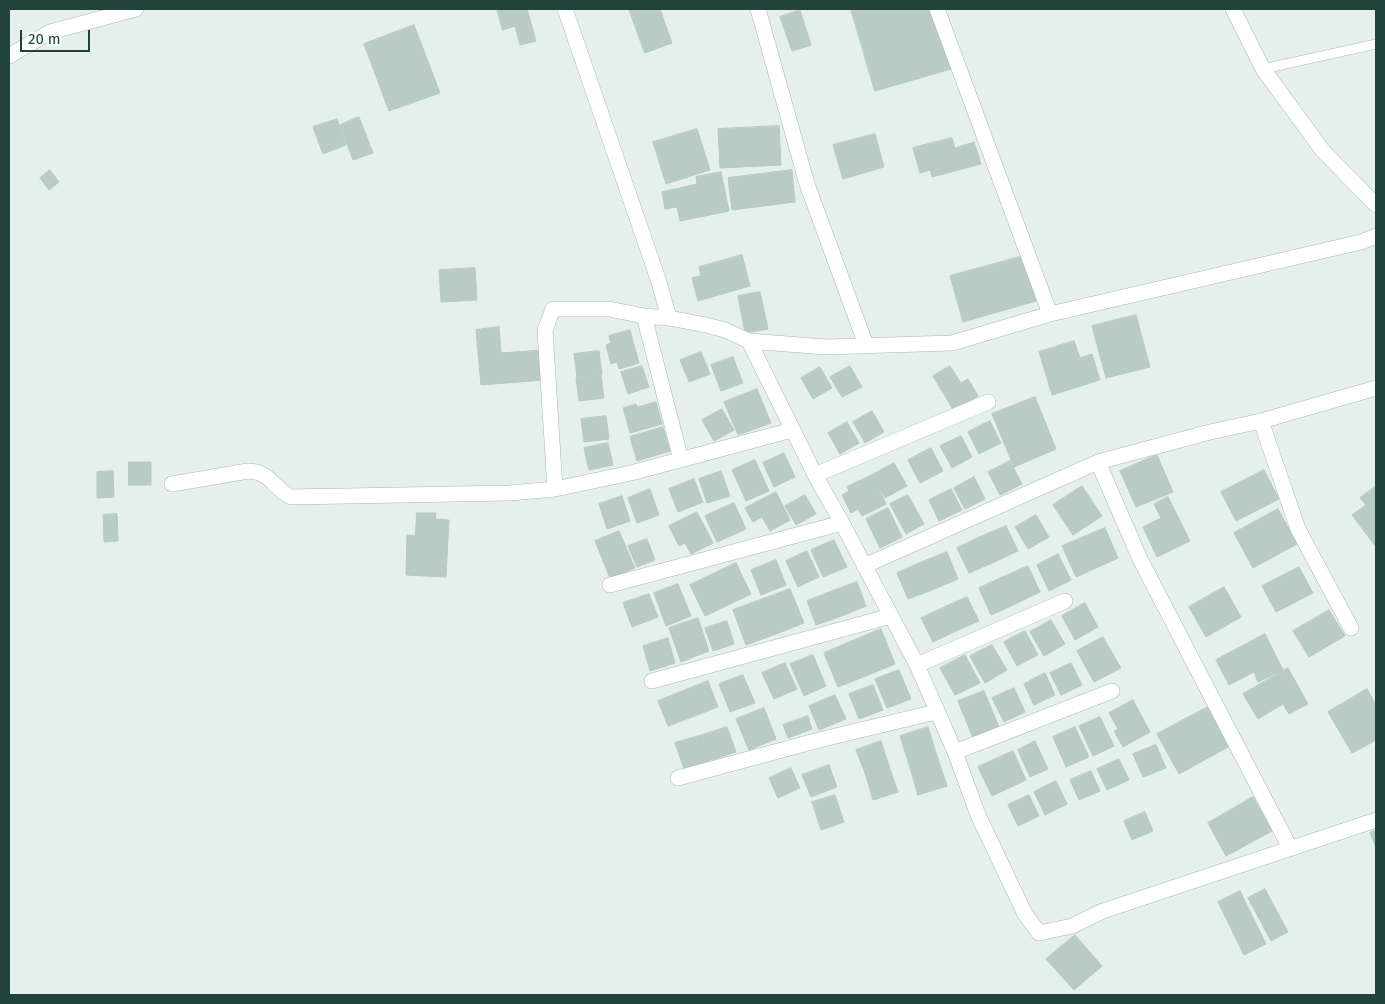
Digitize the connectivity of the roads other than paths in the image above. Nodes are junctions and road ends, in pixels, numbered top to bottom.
1 (136, 9) edge
2 (565, 9) edge
3 (758, 9) edge
4 (937, 9) edge
5 (1234, 9) edge
6 (1376, 44) edge
7 (9, 56) edge
8 (1263, 69) junction
9 (1376, 205) edge
10 (1376, 236) edge
11 (1050, 314) junction
12 (644, 316) junction
13 (669, 318) junction
14 (749, 341) junction
15 (866, 345) junction
16 (1376, 390) edge
17 (988, 402) dead end
18 (1261, 421) junction
19 (792, 430) junction
20 (681, 460) junction
21 (1098, 462) junction
22 (815, 475) junction
23 (172, 484) dead end
24 (555, 489) junction
25 (842, 523) junction
26 (864, 566) junction
27 (610, 585) dead end
28 (1065, 600) dead end
29 (891, 616) junction
30 (1350, 628) dead end
31 (917, 665) junction
32 (652, 681) dead end
33 (1112, 691) dead end
34 (936, 712) junction
35 (956, 752) junction
36 (678, 778) dead end
37 (1376, 820) edge
38 (1290, 848) junction

1 - 7 street
2 - 13 street
3 - 15 street
4 - 11 street
5 - 8 street
6 - 8 lane
8 - 9 street
10 - 11 street
11 - 15 street
12 - 13 street
12 - 20 street
12 - 24 street
13 - 14 street
14 - 15 street
14 - 19 street
16 - 18 street
17 - 22 street
18 - 21 street
18 - 30 street
19 - 20 street
19 - 22 street
20 - 24 street
21 - 26 street
21 - 38 street
22 - 25 street
23 - 24 street
25 - 26 street
25 - 27 street
26 - 29 street
28 - 31 street
29 - 31 street
29 - 32 street
31 - 34 street
33 - 35 street
34 - 35 street
34 - 36 street
35 - 38 street
37 - 38 street

